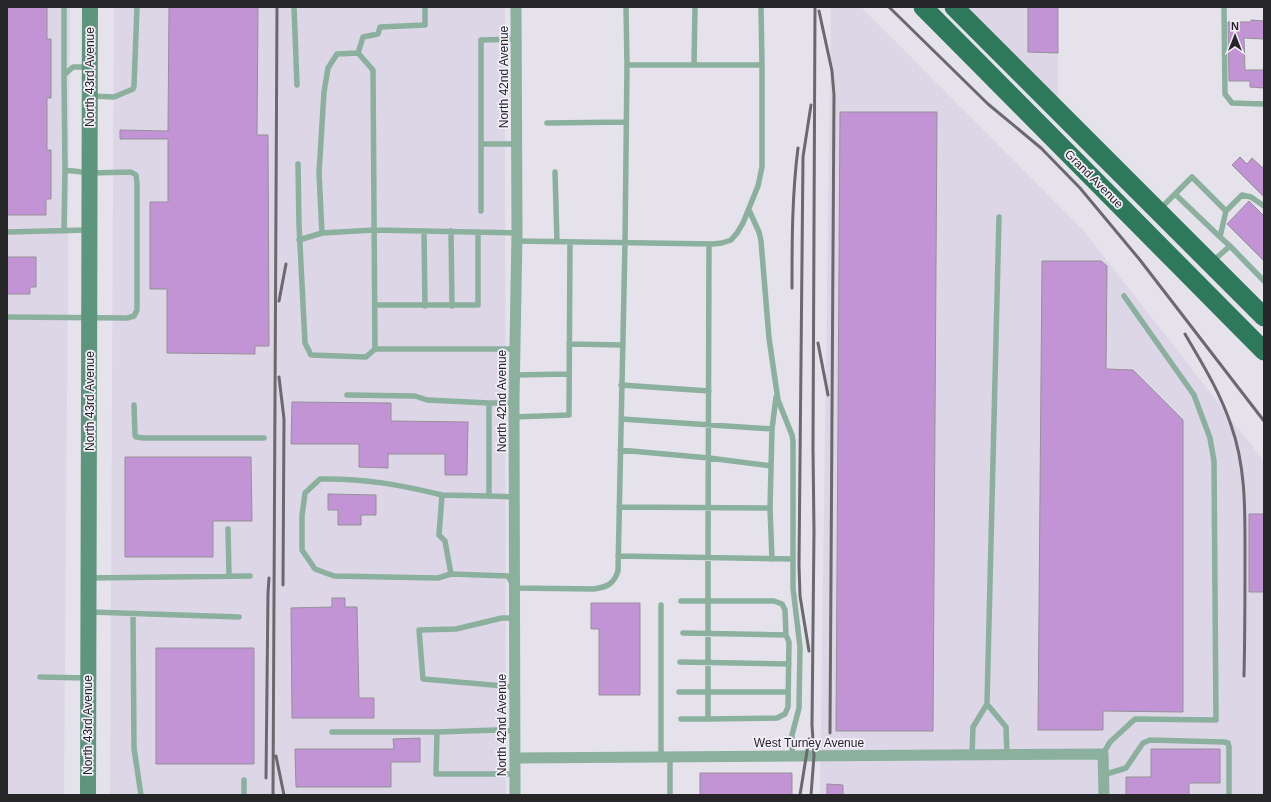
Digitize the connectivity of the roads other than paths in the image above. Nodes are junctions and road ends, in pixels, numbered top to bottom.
1 (64, 7) edge
2 (90, 7) edge
3 (137, 7) edge
4 (294, 7) edge
5 (425, 7) edge
6 (516, 7) edge
7 (626, 7) edge
8 (695, 7) edge
9 (761, 7) edge
10 (923, 7) edge
11 (954, 7) edge
12 (1224, 7) edge
13 (516, 39) junction
14 (358, 53) junction
15 (762, 64) junction
16 (627, 65) junction
17 (694, 65) junction
18 (90, 67) junction
19 (64, 76) junction
20 (297, 85) dead end
21 (90, 96) junction
22 (1264, 104) edge
23 (626, 122) junction
24 (547, 123) dead end
25 (481, 144) junction
26 (517, 144) junction
27 (298, 164) dead end
28 (65, 170) junction
29 (556, 172) dead end
30 (90, 173) junction
31 (1175, 194) junction
32 (1264, 206) edge
33 (749, 210) junction
34 (481, 211) dead end
35 (1158, 211) junction
36 (1226, 211) junction
37 (999, 217) dead end
38 (90, 230) junction
39 (374, 230) junction
40 (64, 231) junction
41 (424, 231) junction
42 (452, 231) junction
43 (7, 232) edge
44 (478, 232) junction
45 (322, 233) junction
46 (517, 237) junction
47 (1220, 237) junction
48 (299, 240) junction
49 (557, 242) junction
50 (570, 242) junction
51 (625, 243) junction
52 (709, 244) junction
53 (1230, 246) junction
54 (1211, 264) junction
55 (1264, 281) edge
56 (1124, 296) dead end
57 (375, 305) junction
58 (425, 306) junction
59 (452, 306) junction
60 (7, 317) edge
61 (90, 317) junction
62 (1264, 317) edge
63 (569, 344) junction
64 (622, 345) junction
65 (515, 348) junction
66 (375, 349) junction
67 (1264, 351) edge
68 (569, 374) junction
69 (515, 375) junction
70 (622, 385) junction
71 (709, 391) junction
72 (777, 394) junction
73 (347, 395) dead end
74 (489, 403) junction
75 (514, 403) junction
76 (134, 405) dead end
77 (514, 416) junction
78 (621, 419) junction
79 (709, 425) junction
80 (772, 429) junction
81 (264, 438) dead end
82 (620, 450) junction
83 (709, 458) junction
84 (771, 466) junction
85 (442, 495) junction
86 (489, 496) junction
87 (515, 497) junction
88 (619, 507) junction
89 (708, 508) junction
90 (770, 508) junction
91 (228, 528) dead end
92 (618, 556) junction
93 (708, 558) junction
94 (772, 559) junction
95 (793, 559) junction
96 (451, 574) junction
97 (229, 576) junction
98 (250, 576) dead end
99 (89, 578) junction
100 (515, 588) junction
101 (681, 602) dead end
102 (708, 602) junction
103 (661, 605) dead end
104 (88, 612) junction
105 (133, 615) junction
106 (239, 617) dead end
107 (515, 618) junction
108 (683, 633) dead end
109 (708, 634) junction
110 (786, 635) junction
111 (680, 662) dead end
112 (708, 663) junction
113 (789, 664) junction
114 (40, 677) dead end
115 (88, 678) junction
116 (515, 687) junction
117 (679, 692) dead end
118 (708, 692) junction
119 (788, 692) junction
120 (987, 704) junction
121 (681, 719) dead end
122 (708, 719) junction
123 (516, 731) junction
124 (332, 732) dead end
125 (436, 732) junction
126 (1103, 754) junction
127 (972, 755) junction
128 (1006, 755) junction
129 (792, 756) junction
130 (666, 757) junction
131 (516, 758) junction
132 (516, 774) junction
133 (1104, 775) junction
134 (244, 780) dead end
135 (88, 795) edge
136 (141, 795) edge
137 (244, 795) edge
138 (515, 795) edge
139 (670, 795) edge
140 (1104, 795) edge
141 (1229, 795) edge

1 - 19 lane
2 - 18 main road, North 43rd Avenue
3 - 21 lane
4 - 20 lane
5 - 14 lane
6 - 13 street, North 42nd Avenue
7 - 16 lane
8 - 17 lane
9 - 15 lane
10 - 67 highway, Grand Avenue
11 - 35 highway, Grand Avenue
12 - 22 lane
13 - 25 lane
13 - 26 street, North 42nd Avenue
14 - 39 lane
14 - 45 lane
15 - 17 lane
15 - 33 lane
16 - 17 lane
16 - 23 lane
18 - 19 lane
18 - 21 main road, North 43rd Avenue
19 - 28 lane
21 - 30 main road, North 43rd Avenue
23 - 24 lane
23 - 51 lane
25 - 26 lane
25 - 34 lane
26 - 46 street, North 42nd Avenue
27 - 48 lane
28 - 30 lane
28 - 40 lane
29 - 49 lane
30 - 38 main road, North 43rd Avenue
30 - 61 lane
31 - 35 lane
31 - 36 lane
31 - 47 lane
32 - 36 lane
33 - 52 lane
33 - 72 lane
35 - 54 highway, Grand Avenue
36 - 47 lane
37 - 120 lane
38 - 40 lane
38 - 61 main road, North 43rd Avenue
39 - 41 lane
39 - 45 lane
39 - 57 lane
40 - 43 lane
41 - 42 lane
41 - 58 lane
42 - 44 lane
42 - 59 lane
44 - 46 lane
44 - 59 lane
45 - 48 lane
46 - 49 lane
46 - 65 street, North 42nd Avenue
47 - 53 lane
48 - 66 lane
49 - 50 lane
50 - 51 lane
50 - 63 lane
51 - 52 lane
51 - 64 lane
52 - 71 lane
53 - 54 lane
53 - 55 lane
54 - 62 highway, Grand Avenue
56 - 126 lane
57 - 58 lane
57 - 66 lane
58 - 59 lane
60 - 61 lane
61 - 99 main road, North 43rd Avenue
63 - 64 lane
63 - 68 lane
64 - 70 lane
65 - 66 lane
65 - 69 street, North 42nd Avenue
68 - 69 lane
68 - 77 lane
69 - 75 street, North 42nd Avenue
70 - 71 lane
70 - 78 lane
71 - 79 lane
72 - 80 lane
72 - 95 lane
73 - 74 lane
74 - 75 lane
74 - 86 lane
75 - 77 street, North 42nd Avenue
76 - 81 lane
77 - 87 street, North 42nd Avenue
78 - 79 lane
78 - 82 lane
79 - 80 lane
79 - 83 lane
80 - 84 lane
82 - 83 lane
82 - 88 lane
83 - 84 lane
83 - 89 lane
84 - 90 lane
85 - 86 lane
85 - 96 lane
85 - 96 lane
86 - 87 lane
87 - 100 street, North 42nd Avenue
88 - 89 lane
88 - 92 lane
89 - 90 lane
89 - 93 lane
90 - 94 lane
91 - 97 lane
92 - 93 lane
92 - 100 lane
93 - 94 lane
93 - 102 lane
94 - 95 lane
95 - 129 lane
96 - 100 lane
97 - 98 lane
97 - 99 lane
99 - 104 main road, North 43rd Avenue
100 - 107 street, North 42nd Avenue
101 - 102 lane
102 - 109 lane
102 - 110 lane
103 - 130 lane
104 - 105 lane
104 - 115 main road, North 43rd Avenue
105 - 106 lane
105 - 136 lane
107 - 116 street, North 42nd Avenue
107 - 116 lane
108 - 109 lane
109 - 110 lane
109 - 112 lane
110 - 113 lane
111 - 112 lane
112 - 113 lane
112 - 118 lane
113 - 119 lane
114 - 115 lane
115 - 135 main road, North 43rd Avenue
116 - 123 street, North 42nd Avenue
117 - 118 lane
118 - 119 lane
118 - 122 lane
119 - 122 lane
120 - 127 lane
120 - 128 lane
121 - 122 lane
123 - 125 lane
123 - 131 street, North 42nd Avenue
124 - 125 lane
125 - 132 lane
126 - 128 street, West Turney Avenue
126 - 133 street
127 - 128 street, West Turney Avenue
127 - 129 street, West Turney Avenue
129 - 130 street, West Turney Avenue
130 - 131 street, West Turney Avenue
130 - 139 lane
131 - 132 street, North 42nd Avenue
132 - 138 street, North 42nd Avenue
133 - 140 street
133 - 141 lane
134 - 137 lane

